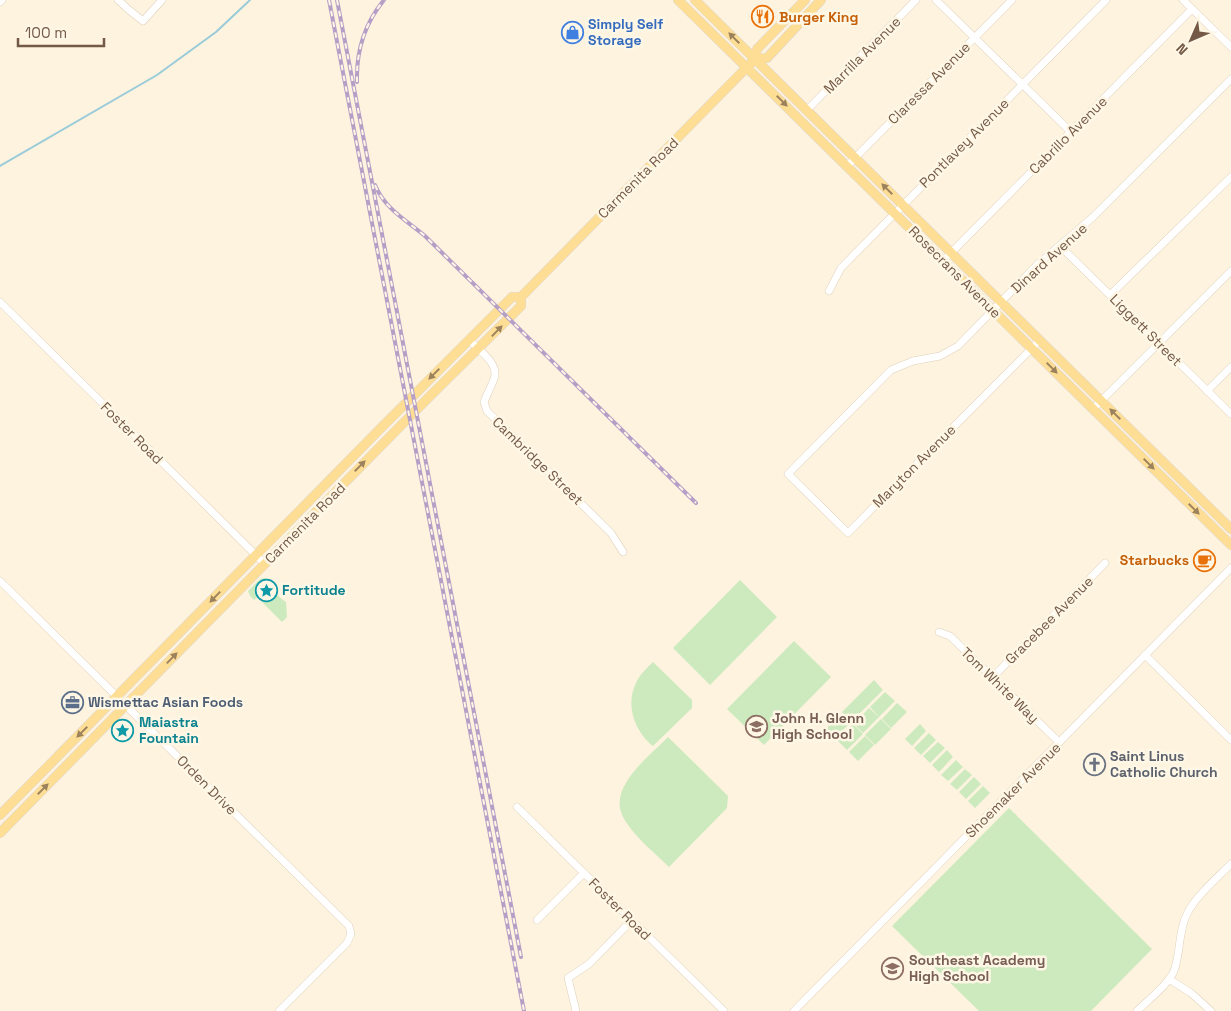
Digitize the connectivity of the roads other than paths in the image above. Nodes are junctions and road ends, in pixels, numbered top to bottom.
1 (118, 0) edge
2 (162, 0) edge
3 (678, 0) edge
4 (695, 0) edge
5 (805, 0) edge
6 (821, 0) edge
7 (916, 0) edge
8 (936, 0) edge
9 (1012, 0) edge
10 (1106, 0) edge
11 (1183, 0) edge
12 (1192, 9) junction
13 (974, 38) junction
14 (1231, 47) edge
15 (755, 59) junction
16 (747, 67) junction
17 (1231, 79) edge
18 (1022, 84) junction
19 (807, 110) junction
20 (1070, 132) junction
21 (855, 158) junction
22 (847, 166) junction
23 (1231, 177) edge
24 (903, 205) junction
25 (895, 213) junction
26 (1061, 247) junction
27 (951, 252) junction
28 (943, 261) junction
29 (1231, 271) edge
30 (829, 291) dead end
31 (1110, 295) junction
32 (521, 297) junction
33 (0, 302) edge
34 (1001, 302) junction
35 (993, 310) junction
36 (469, 340) junction
37 (1040, 340) junction
38 (1159, 344) junction
39 (1032, 348) junction
40 (478, 349) junction
41 (1231, 367) edge
42 (1207, 391) junction
43 (1102, 401) junction
44 (1094, 409) junction
45 (1231, 414) edge
46 (788, 474) joint
47 (1188, 487) junction
48 (1179, 494) junction
49 (1231, 529) edge
50 (1231, 545) edge
51 (623, 552) dead end
52 (256, 555) junction
53 (1105, 563) dead end
54 (265, 564) junction
55 (1231, 568) edge
56 (0, 581) edge
57 (939, 632) dead end
58 (1145, 655) junction
59 (993, 677) junction
60 (117, 697) junction
61 (126, 706) junction
62 (1231, 740) edge
63 (1059, 742) junction
64 (517, 807) dead end
65 (2, 813) edge
66 (14, 819) junction
67 (0, 833) edge
68 (1231, 864) edge
69 (584, 873) junction
70 (537, 920) dead end
71 (632, 920) junction
72 (1169, 979) junction
73 (279, 1011) edge
74 (576, 1011) edge
75 (724, 1011) edge
76 (794, 1011) edge
77 (1137, 1011) edge
78 (1211, 1011) edge

1 - 2 street
3 - 16 main road, Rosecrans Avenue
15 -> 4 main road, Rosecrans Avenue
5 - 15 main road, Carmenita Road
6 - 15 main road, Carmenita Road
7 - 19 street, Marrilla Avenue
8 - 13 street
9 - 13 street, Claressa Avenue
10 - 18 street, Pontlavey Avenue
11 - 12 street
12 - 14 street
12 - 20 street, Cabrillo Avenue
13 - 18 street
13 - 21 street, Claressa Avenue
15 - 16 main road, Carmenita Road
15 - 19 main road, Rosecrans Avenue
16 -> 22 main road, Rosecrans Avenue
16 - 32 main road, Carmenita Road
17 - 26 street, Dinard Avenue
18 - 20 street
18 - 24 street, Pontlavey Avenue
19 - 21 main road, Rosecrans Avenue
20 - 27 street, Cabrillo Avenue
21 - 22 street, Claressa Avenue
24 -> 21 main road, Rosecrans Avenue
22 - 25 main road, Rosecrans Avenue
23 - 31 street
24 - 25 street, Pontlavey Avenue
24 - 27 main road, Rosecrans Avenue
25 - 28 main road, Rosecrans Avenue
25 - 30 street, Pontlavey Avenue
26 - 31 street, Liggett Street
26 - 34 street, Dinard Avenue
27 - 28 street, Cabrillo Avenue
27 - 34 main road, Rosecrans Avenue
28 - 35 main road, Rosecrans Avenue
29 - 38 street
31 - 38 street, Liggett Street
32 - 36 main road, Carmenita Road
40 -> 32 main road, Carmenita Road
33 - 52 street, Foster Road
34 - 35 street, Dinard Avenue
34 - 37 main road, Rosecrans Avenue
35 - 39 main road, Rosecrans Avenue
35 - 46 street, Dinard Avenue
36 - 40 street, Cambridge Street
36 -> 52 main road, Carmenita Road
37 - 39 street, Maryton Avenue
37 - 43 main road, Rosecrans Avenue
38 - 42 street, Liggett Street
38 - 43 street
39 -> 44 main road, Rosecrans Avenue
39 - 46 street, Maryton Avenue
40 - 51 street, Cambridge Street
54 -> 40 main road, Carmenita Road
41 - 42 street
42 - 45 street, Liggett Street
43 - 44 street
47 -> 43 main road, Rosecrans Avenue
44 -> 48 main road, Rosecrans Avenue
47 - 48 main road
47 - 49 main road, Rosecrans Avenue
48 -> 50 main road, Rosecrans Avenue
52 - 54 street, Foster Road
52 -> 60 main road, Carmenita Road
53 - 59 street, Gracebee Avenue
61 -> 54 main road, Carmenita Road
55 - 58 street, Shoemaker Avenue
56 - 60 street, Orden Drive
57 - 59 street, Tom White Way
58 - 62 street
58 - 63 street, Shoemaker Avenue
59 - 63 street, Tom White Way
60 - 61 street, Orden Drive
60 -> 65 main road, Carmenita Road
66 -> 61 main road, Carmenita Road
61 - 73 street, Orden Drive
63 - 76 street, Shoemaker Avenue
64 - 69 street, Foster Road
65 - 66 main road
66 - 67 main road, Carmenita Road
68 - 72 street
69 - 70 street
69 - 71 street, Foster Road
71 - 74 street
71 - 75 street, Foster Road
72 - 77 street
72 - 78 street

